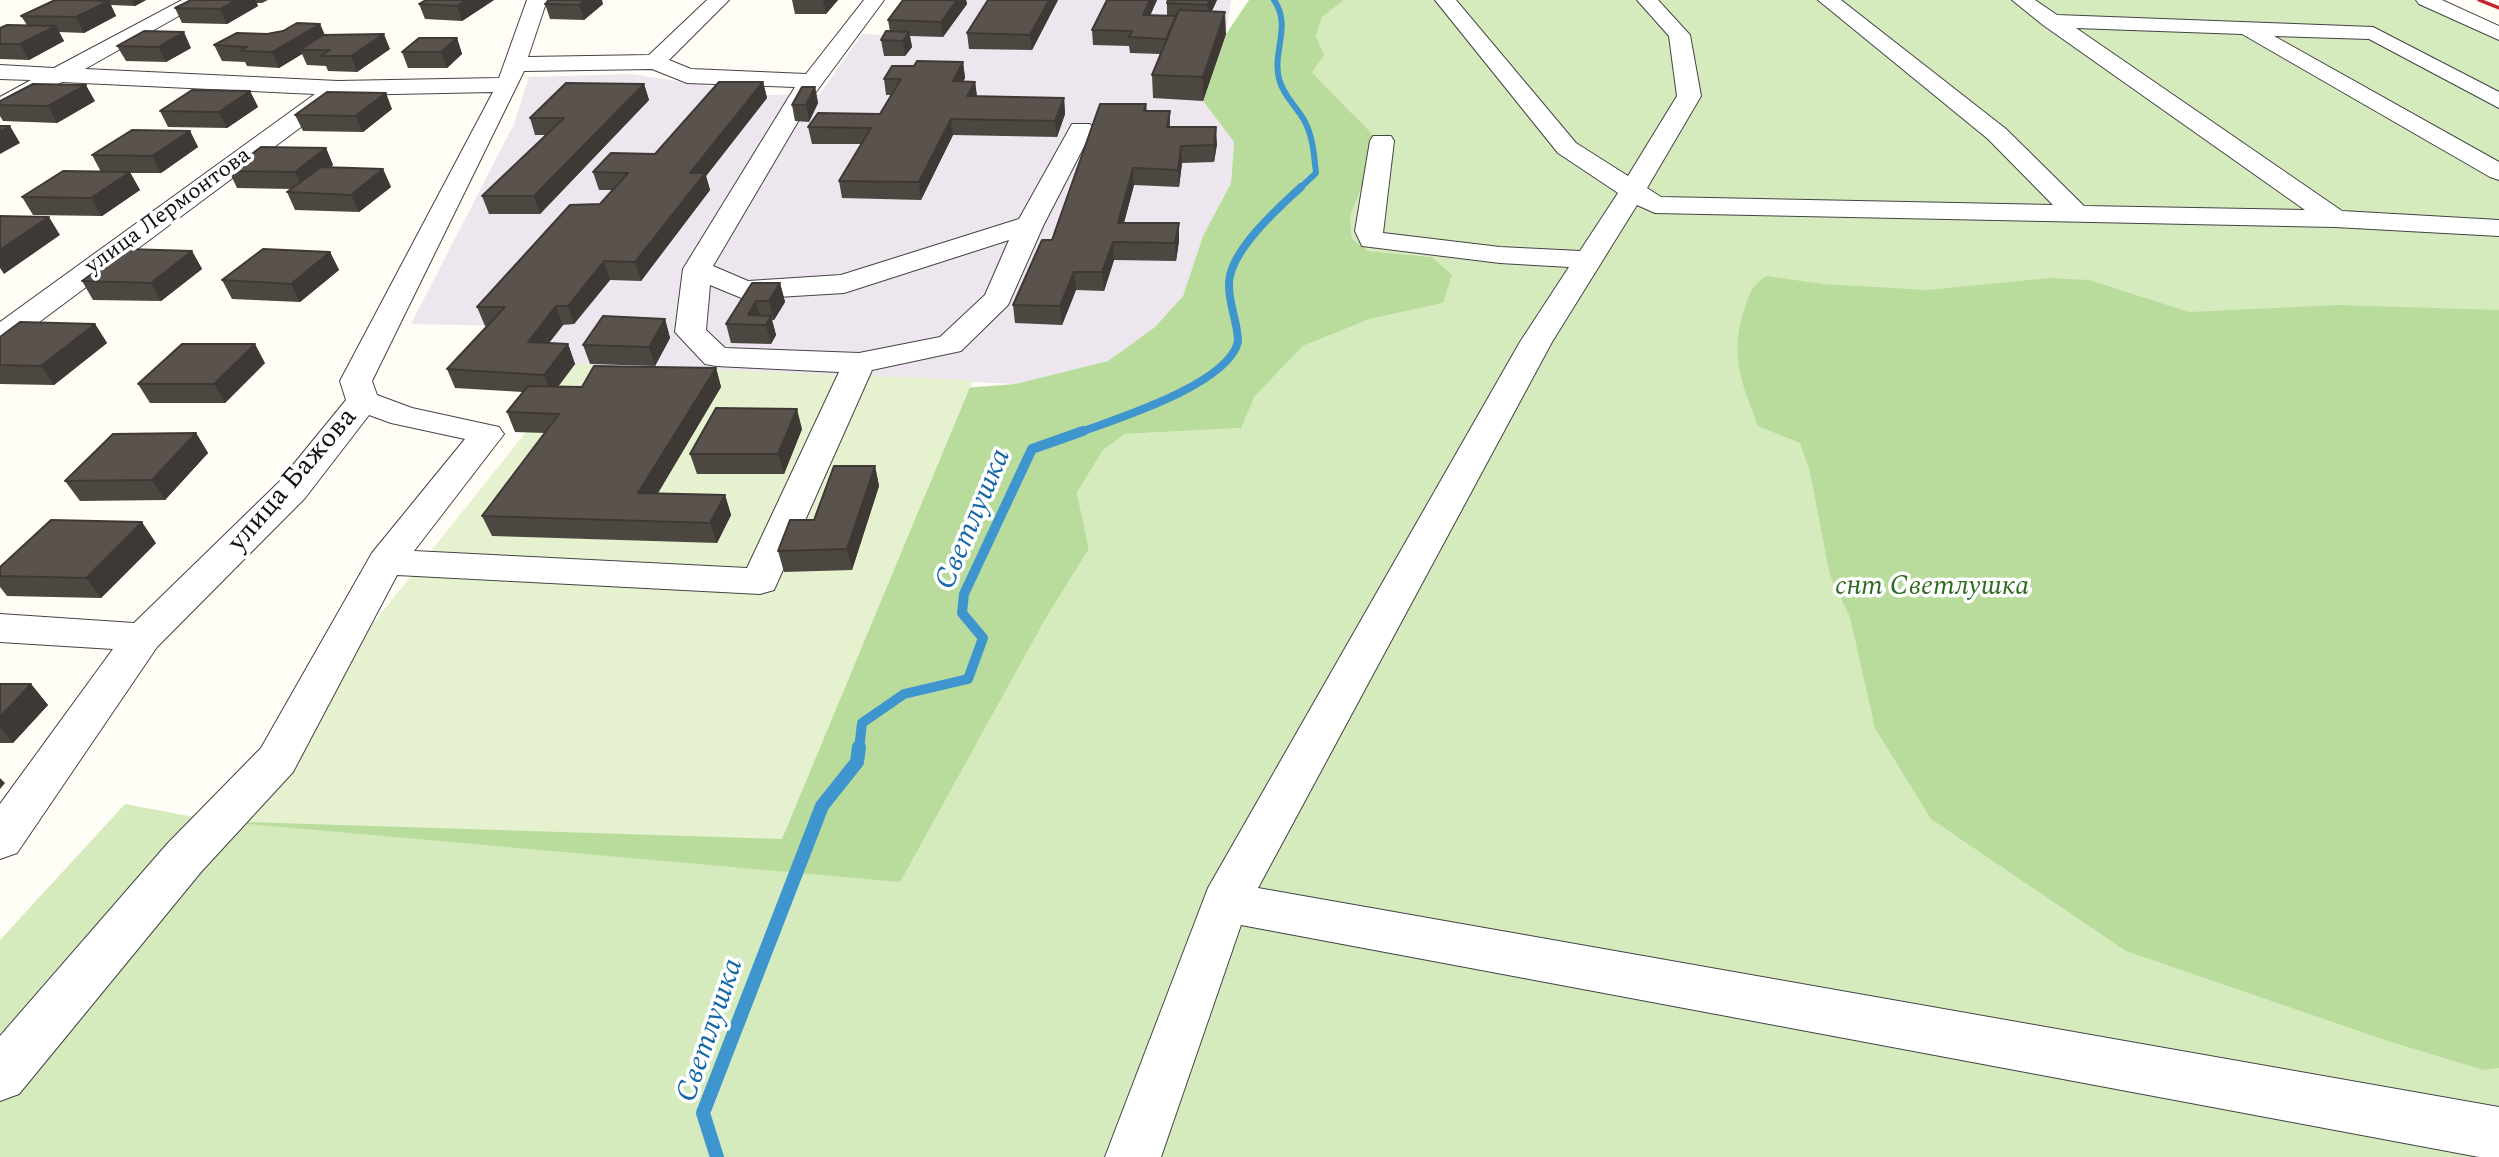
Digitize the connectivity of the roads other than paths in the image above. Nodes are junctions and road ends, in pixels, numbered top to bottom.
1 (197, 0) edge
2 (537, 0) edge
3 (719, 0) edge
4 (874, 0) edge
5 (1445, 0) edge
6 (1647, 0) edge
7 (1828, 0) edge
8 (2022, 0) edge
9 (2426, 0) edge
10 (2223, 9) dead end
11 (2050, 20) junction
12 (2243, 27) junction
13 (2499, 34) edge
14 (655, 62) junction
15 (0, 72) edge
16 (60, 74) junction
17 (512, 74) junction
18 (811, 81) junction
19 (338, 88) junction
20 (2499, 101) edge
21 (0, 106) edge
22 (1081, 129) dead end
23 (1382, 141) dead end
24 (2499, 172) edge
25 (1633, 190) junction
26 (2076, 214) junction
27 (2335, 219) junction
28 (1030, 224) junction
29 (2499, 228) edge
30 (1589, 260) junction
31 (697, 269) junction
32 (0, 336) edge
33 (859, 363) junction
34 (363, 401) junction
35 (385, 562) junction
36 (0, 628) edge
37 (143, 637) junction
38 (0, 840) edge
39 (1224, 902) junction
40 (0, 1076) edge
41 (2499, 1134) edge
42 (1133, 1157) edge

1 - 16 street
2 - 17 street, улица Бажова
3 - 14 street
4 - 18 street
5 - 25 street
6 - 25 street
7 - 26 street
8 - 11 street
9 - 13 street
10 - 12 street
11 - 12 street
11 - 27 street
12 - 20 street
12 - 24 street
14 - 17 street
14 - 18 street
15 - 16 street
16 - 19 street
16 - 21 street
17 - 19 street
17 - 34 street, улица Бажова
18 - 31 street
19 - 32 street, улица Лермонтова
22 - 28 street
23 - 30 street
25 - 26 street
25 - 30 street
26 - 27 street
27 - 29 street
28 - 31 street
28 - 33 street
30 - 39 street
31 - 33 street
33 - 35 street
34 - 35 street
34 - 37 street, улица Бажова
35 - 40 street
36 - 37 street
37 - 38 street, улица Бажова
39 - 41 street
39 - 42 street

